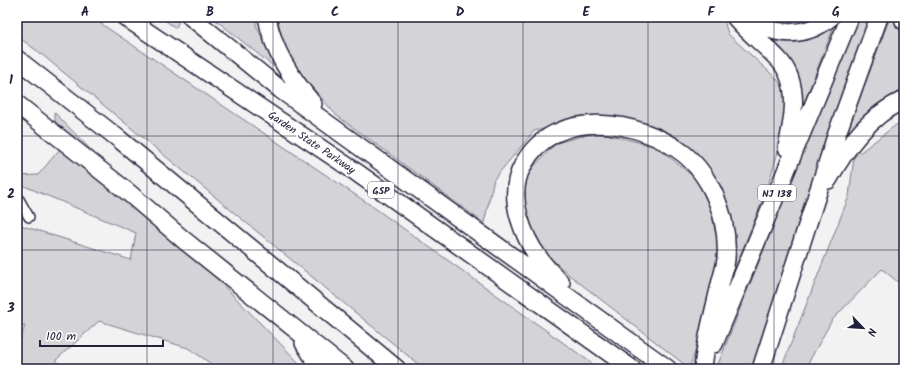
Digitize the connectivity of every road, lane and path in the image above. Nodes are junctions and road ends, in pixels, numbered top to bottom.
1 (125, 17) edge
2 (191, 17) edge
3 (268, 17) edge
4 (735, 17) edge
5 (751, 17) edge
6 (831, 17) edge
7 (850, 17) edge
8 (879, 17) edge
9 (903, 17) edge
10 (904, 21) edge
11 (17, 59) edge
12 (904, 100) edge
13 (17, 104) edge
14 (330, 123) junction
15 (780, 185) junction
16 (17, 196) edge
17 (814, 202) junction
18 (29, 217) dead end
19 (579, 304) junction
20 (292, 327) junction
21 (321, 369) edge
22 (345, 369) edge
23 (397, 369) edge
24 (632, 369) edge
25 (668, 369) edge
26 (704, 369) edge
27 (761, 369) edge

1 - 24 highway, Garden State Parkway / GSP
2 - 14 highway
3 - 14 highway
4 - 15 highway
5 - 6 highway
7 - 15 highway, NJ 138
8 - 17 highway
9 - 10 highway
11 - 23 highway
12 - 17 highway
13 - 20 highway
14 - 19 highway
15 - 26 highway, NJ 138
16 - 18 street
17 - 27 highway
19 - 25 highway
19 - 26 highway
20 - 21 highway
20 - 22 highway

